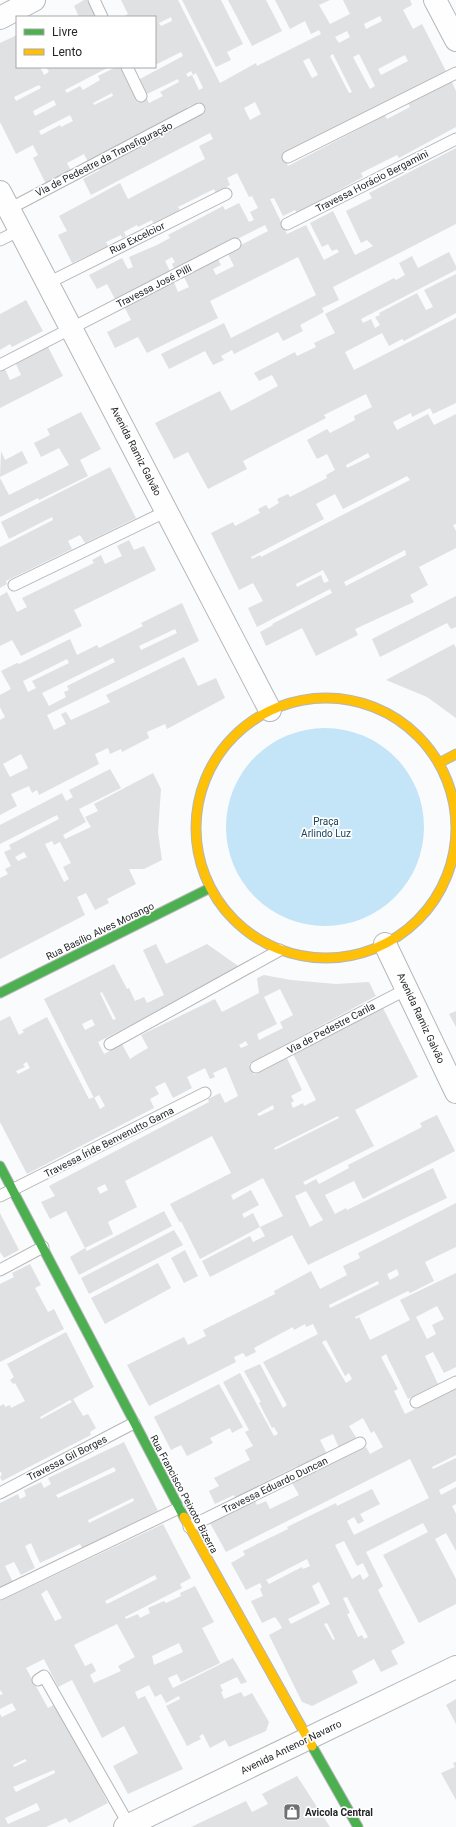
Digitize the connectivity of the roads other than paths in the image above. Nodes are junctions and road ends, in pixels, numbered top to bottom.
1 (34, 0) edge
2 (94, 0) edge
3 (435, 0) edge
4 (102, 16) edge
5 (0, 18) edge
6 (456, 40) edge
7 (127, 68) edge
8 (456, 73) edge
9 (141, 96) dead end
10 (200, 109) dead end
11 (456, 138) edge
12 (288, 157) dead end
13 (226, 194) dead end
14 (4, 200) edge
15 (287, 224) dead end
16 (20, 230) junction
17 (0, 240) edge
18 (236, 244) dead end
19 (48, 283) junction
20 (72, 329) junction
21 (0, 365) edge
22 (167, 511) junction
23 (14, 585) dead end
24 (270, 710) junction
25 (456, 754) edge
26 (439, 763) junction
27 (210, 888) junction
28 (385, 944) junction
29 (280, 950) junction
30 (407, 989) junction
31 (0, 993) edge
32 (110, 1044) dead end
33 (256, 1067) dead end
34 (454, 1084) edge
35 (205, 1093) dead end
36 (0, 1166) edge
37 (13, 1190) junction
38 (0, 1196) edge
39 (43, 1247) junction
40 (0, 1270) edge
41 (456, 1382) edge
42 (416, 1402) dead end
43 (134, 1423) junction
44 (360, 1443) dead end
45 (0, 1493) edge
46 (179, 1508) junction
47 (189, 1527) junction
48 (0, 1594) edge
49 (456, 1667) edge
50 (38, 1680) dead end
51 (307, 1739) junction
52 (127, 1826) edge
53 (358, 1827) edge

1 - 5 street
2 - 4 lane
3 - 6 street
7 - 9 lane
8 - 12 lane
10 - 14 lane, Via de Pedestre da Transfiguração
11 - 15 lane, Travessa Horácio Bergamini
13 - 19 lane, Rua Excelcior
14 - 16 street, Avenida Ramiz Galvão
16 - 17 lane
16 - 19 street, Avenida Ramiz Galvão
18 - 20 lane, Travessa José Pilli
19 - 20 street, Avenida Ramiz Galvão
20 - 21 lane, Travessa José Pilli
20 - 22 street, Avenida Ramiz Galvão
22 - 23 lane
22 - 24 street, Avenida Ramiz Galvão
24 - 26 street
24 - 27 street
25 - 26 street
26 - 28 street
27 - 29 street
27 - 31 street, Rua Basílio Alves Morango
28 - 29 street
28 - 30 street, Avenida Ramiz Galvão
29 - 32 lane
30 - 33 lane, Via de Pedestre Carila
30 - 34 street, Avenida Ramiz Galvão
35 - 37 lane, Travessa Íride Benvenutto Gama
36 - 37 street, Rua Francisco Peixoto Bizerra
37 - 38 lane, Travessa Íride Benvenutto Gama
37 - 39 street, Rua Francisco Peixoto Bizerra
39 - 40 lane
39 - 43 street, Rua Francisco Peixoto Bizerra
41 - 42 lane
43 - 45 lane, Travessa Gil Borges
43 - 46 street, Rua Francisco Peixoto Bizerra
44 - 47 lane, Travessa Eduardo Duncan
46 - 47 street, Rua Francisco Peixoto Bizerra
46 - 48 lane
47 - 51 street, Rua Francisco Peixoto Bizerra
49 - 51 street, Avenida Antenor Navarro
50 - 52 lane
51 - 52 street, Avenida Antenor Navarro
51 - 53 street, Rua Francisco Peixoto Bizerra

